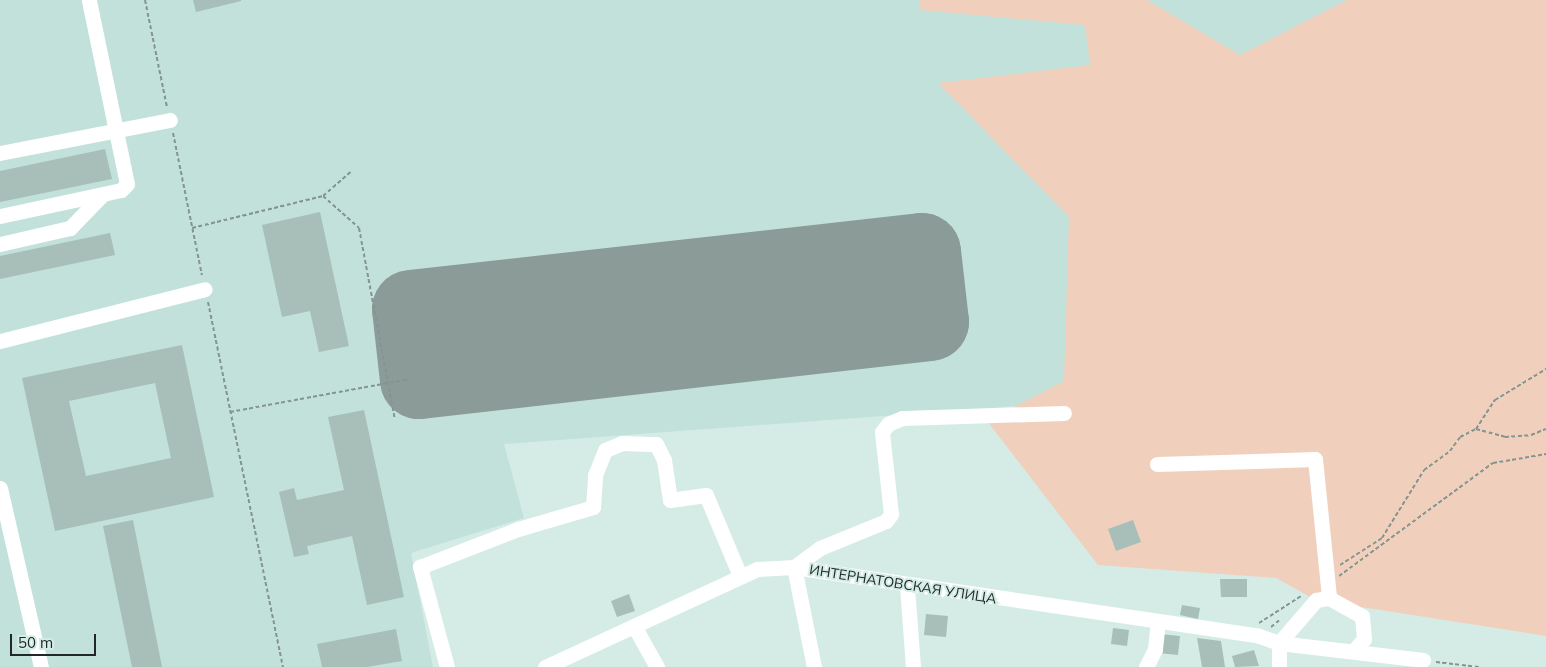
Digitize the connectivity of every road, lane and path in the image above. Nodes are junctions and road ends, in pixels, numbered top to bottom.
1 (89, 0) edge
2 (145, 0) edge
3 (170, 120) junction
4 (113, 130) junction
5 (0, 153) edge
6 (352, 171) dead end
7 (102, 195) junction
8 (323, 196) junction
9 (0, 216) edge
10 (192, 228) junction
11 (0, 244) edge
12 (205, 289) junction
13 (0, 341) edge
14 (1546, 370) edge
15 (410, 378) dead end
16 (388, 382) junction
17 (230, 412) junction
18 (1064, 413) dead end
19 (395, 420) dead end
20 (1476, 429) junction
21 (1546, 429) edge
22 (1546, 454) edge
23 (1157, 464) dead end
24 (0, 488) edge
25 (794, 567) junction
26 (740, 576) junction
27 (907, 587) junction
28 (1327, 587) junction
29 (1302, 596) dead end
30 (1289, 613) dead end
31 (1158, 622) junction
32 (634, 626) junction
33 (1242, 634) junction
34 (1259, 636) junction
35 (1279, 643) junction
36 (1354, 650) junction
37 (1423, 660) joint
38 (41, 667) edge
39 (283, 667) edge
40 (447, 667) edge
41 (545, 667) edge
42 (657, 667) edge
43 (814, 667) edge
44 (913, 667) edge
45 (1146, 667) edge
46 (1279, 667) edge
47 (1479, 667) edge

1 - 4 street
2 - 3 path
3 - 4 street
3 - 10 path
4 - 5 street
4 - 7 street
6 - 8 path
7 - 9 street
7 - 11 street
8 - 10 path
8 - 16 path
10 - 12 path
12 - 13 street
12 - 17 path
14 - 20 path
15 - 16 path
16 - 17 path
16 - 19 path
17 - 39 path
18 - 25 street
20 - 21 path
20 - 28 path
22 - 28 path
23 - 28 street
24 - 38 street
25 - 26 street, ИНТЕРНАТОВСКАЯ УЛИЦА
25 - 27 street, ИНТЕРНАТОВСКАЯ УЛИЦА
25 - 43 street
26 - 32 street, ИНТЕРНАТОВСКАЯ УЛИЦА
26 - 40 street
27 - 31 street, ИНТЕРНАТОВСКАЯ УЛИЦА
27 - 44 street
28 - 35 street
28 - 36 street
29 - 33 path
30 - 34 path
31 - 33 street, ИНТЕРНАТОВСКАЯ УЛИЦА
31 - 45 street
32 - 41 street, ИНТЕРНАТОВСКАЯ УЛИЦА
32 - 42 street
33 - 34 street, ИНТЕРНАТОВСКАЯ УЛИЦА
34 - 35 street, ИНТЕРНАТОВСКАЯ УЛИЦА
35 - 36 street, ИНТЕРНАТОВСКАЯ УЛИЦА
35 - 46 street
36 - 37 street, ИНТЕРНАТОВСКАЯ УЛИЦА
37 - 47 path

